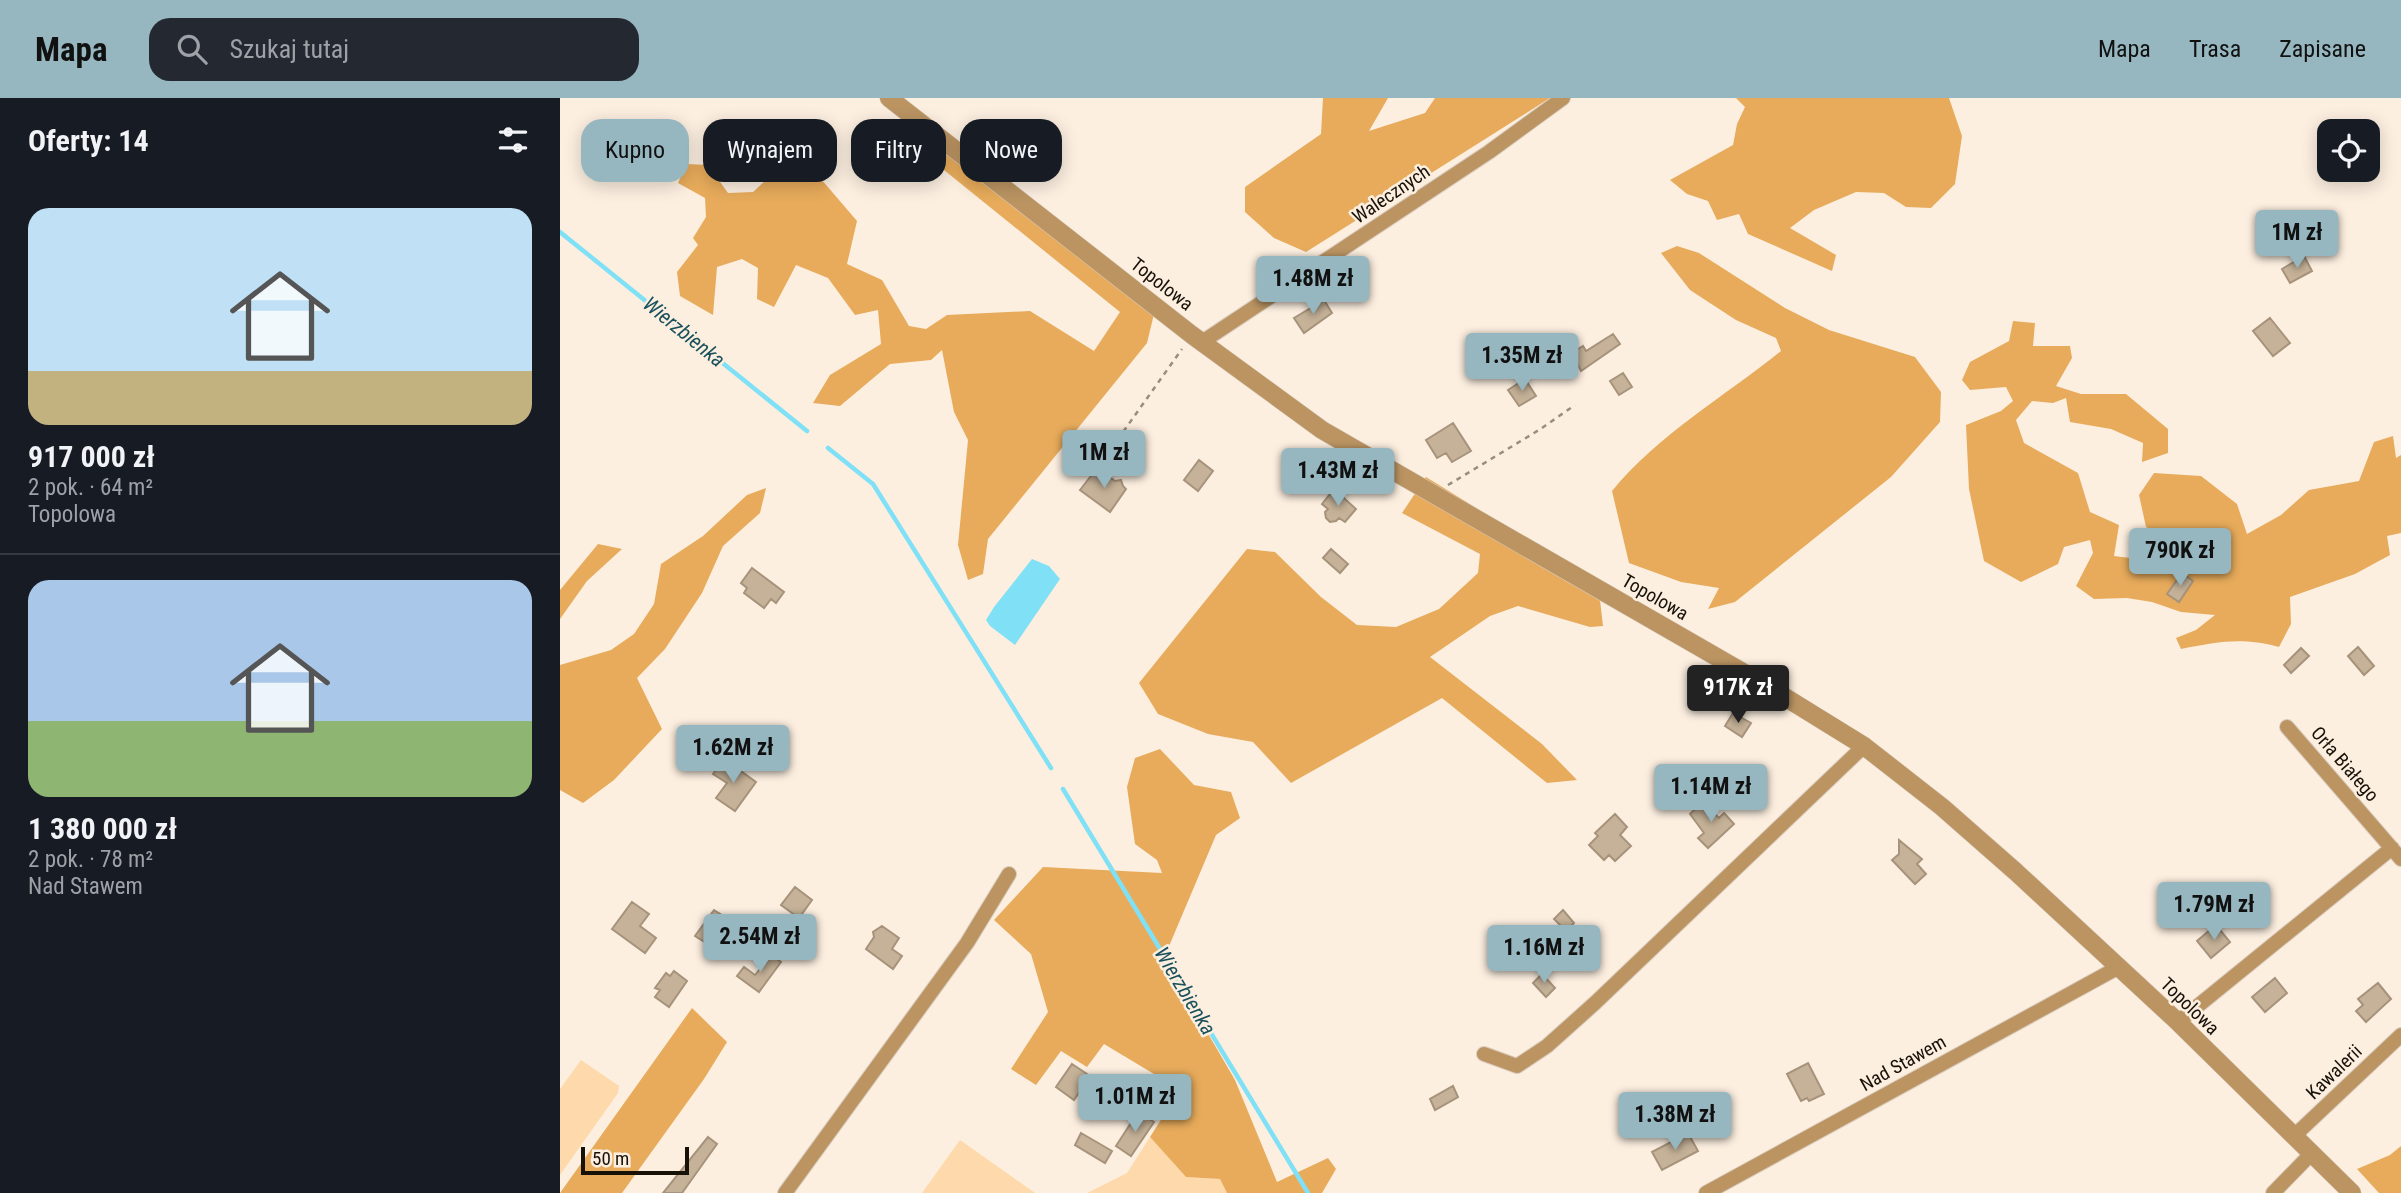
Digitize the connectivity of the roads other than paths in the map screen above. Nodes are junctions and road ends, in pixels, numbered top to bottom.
1 (889, 98) edge
2 (1563, 98) edge
3 (1197, 338) junction
4 (2287, 727) dead end
5 (1864, 746) junction
6 (2396, 854) edge
7 (1009, 874) dead end
8 (2119, 967) junction
9 (2178, 1022) junction
10 (2401, 1035) edge
11 (1484, 1054) dead end
12 (2293, 1137) junction
13 (2311, 1154) junction
14 (785, 1193) edge
15 (1706, 1193) edge
16 (2273, 1193) edge
17 (2352, 1193) edge

1 - 3 street, Topolowa
2 - 3 street, Walecznych
3 - 5 street, Topolowa
4 - 6 street, Orła Białego
5 - 8 street, Topolowa
5 - 11 street
6 - 9 street
7 - 14 street
8 - 9 street, Topolowa
8 - 15 street, Nad Stawem
9 - 12 street, Topolowa
10 - 12 street, Kawalerii
12 - 13 street, Topolowa
13 - 16 street
13 - 17 street, Topolowa

